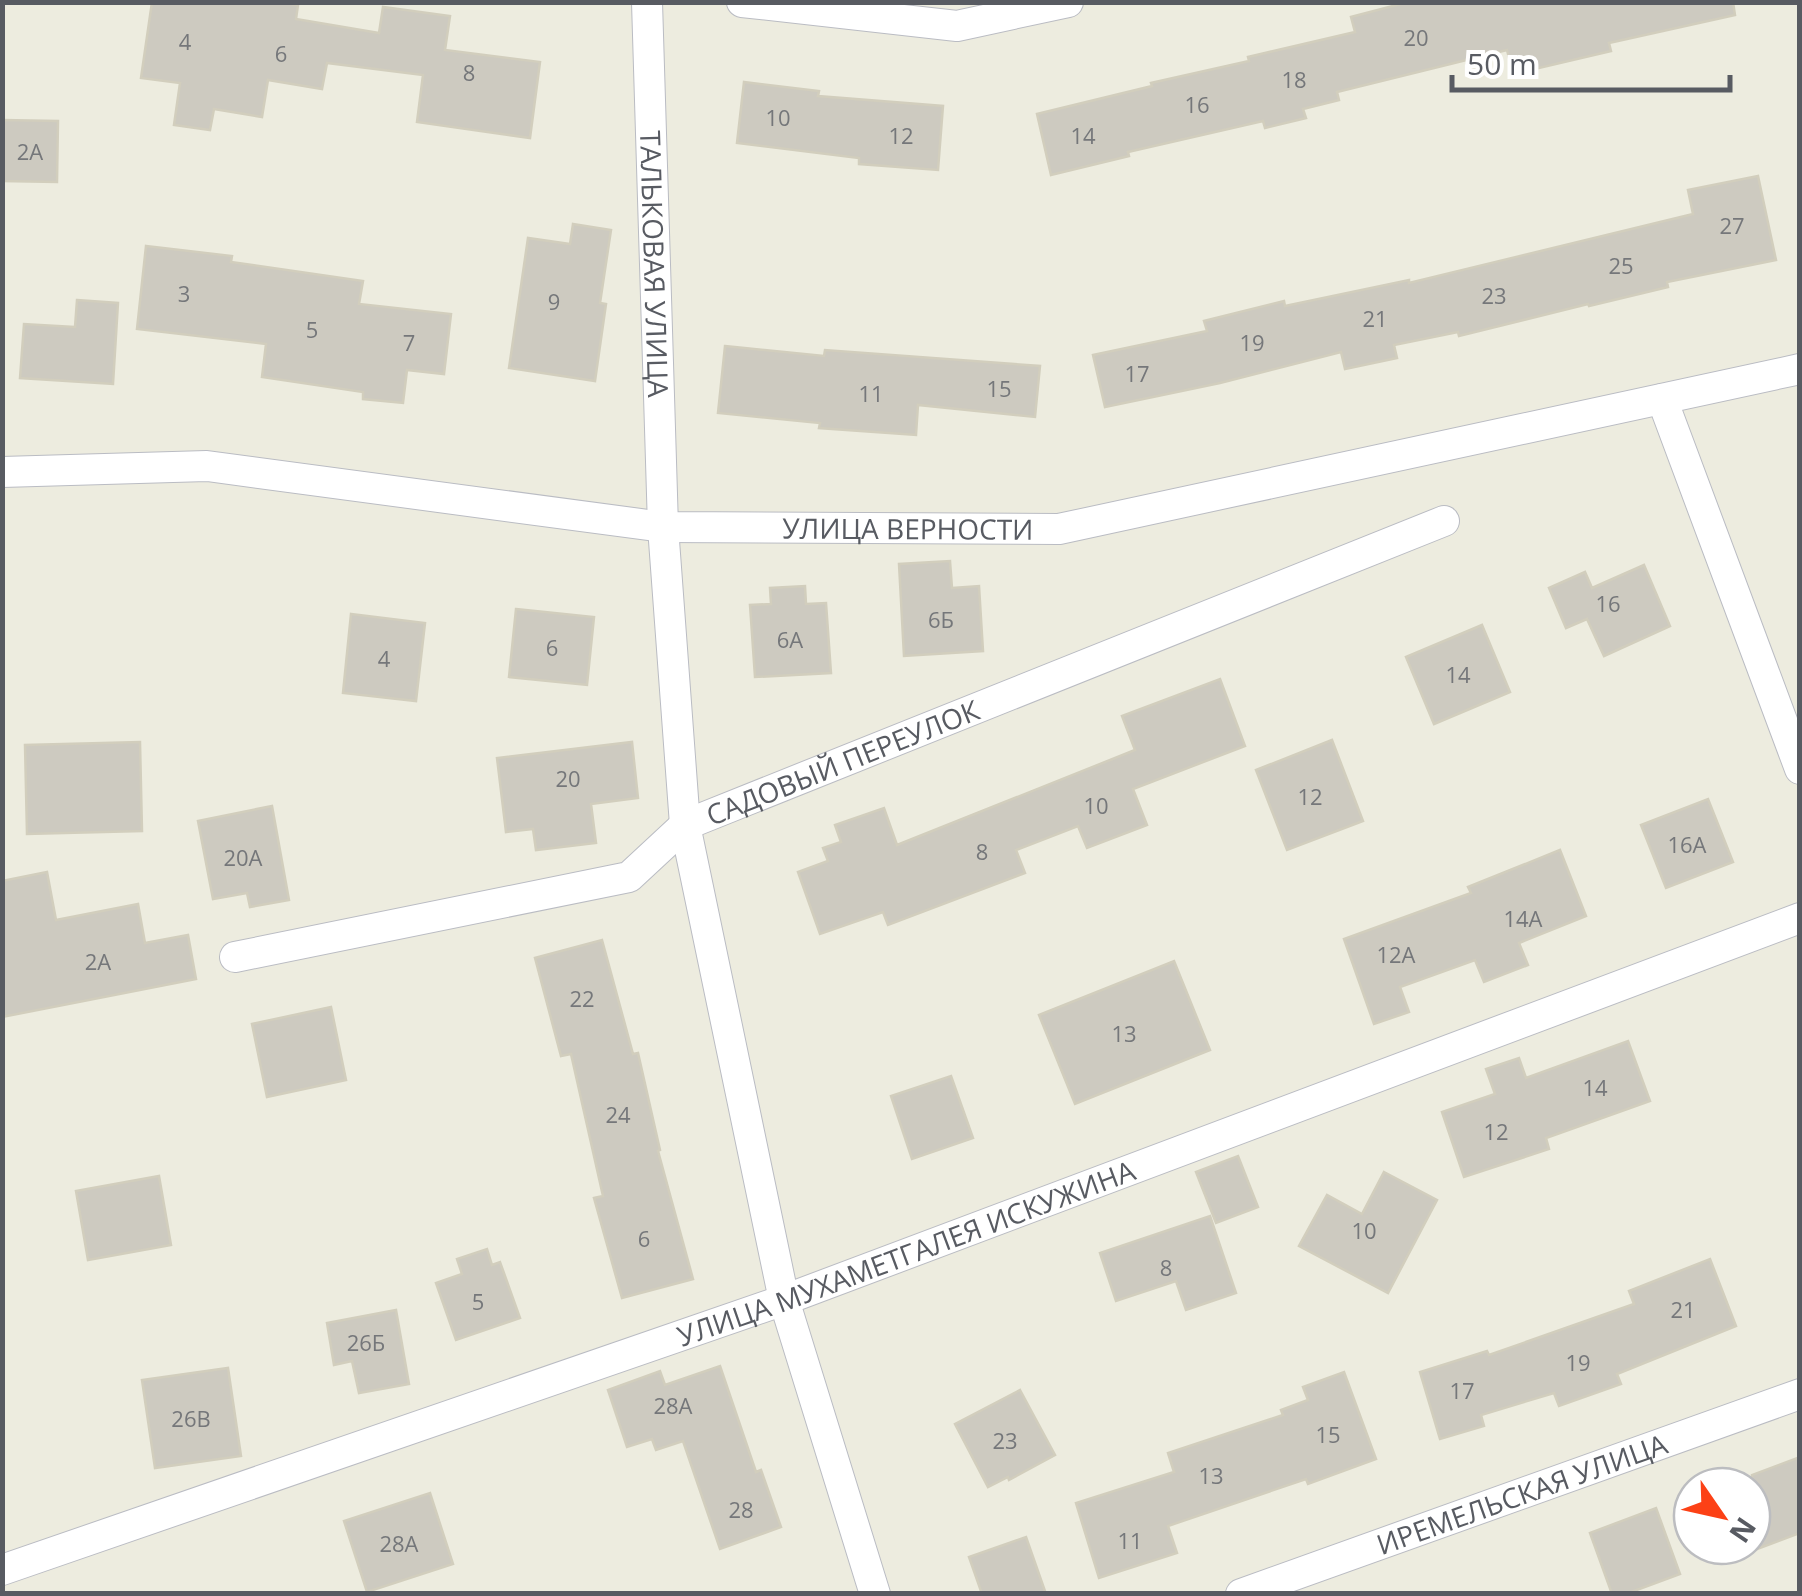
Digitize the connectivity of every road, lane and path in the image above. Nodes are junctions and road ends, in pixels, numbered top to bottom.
1 (647, 2) edge
2 (742, 2) edge
3 (1068, 2) edge
4 (1800, 369) edge
5 (1662, 398) junction
6 (2, 472) edge
7 (1444, 521) dead end
8 (663, 526) junction
9 (1800, 770) edge
10 (685, 825) junction
11 (1800, 918) edge
12 (236, 957) dead end
13 (784, 1300) junction
14 (1800, 1394) edge
15 (2, 1570) edge
16 (875, 1594) edge
17 (1241, 1594) edge

1 - 8 street, ТАЛЬКОВАЯ УЛИЦА
2 - 3 street
4 - 5 street, УЛИЦА ВЕРНОСТИ
5 - 8 street, УЛИЦА ВЕРНОСТИ
5 - 9 street
6 - 8 street, УЛИЦА ВЕРНОСТИ
7 - 10 street, САДОВЫЙ ПЕРЕУЛОК
8 - 10 street, ТАЛЬКОВАЯ УЛИЦА
10 - 12 street, САДОВЫЙ ПЕРЕУЛОК
10 - 13 street, ТАЛЬКОВАЯ УЛИЦА
11 - 13 street, УЛИЦА МУХАМЕТГАЛЕЯ ИСКУЖИНА
13 - 15 street, УЛИЦА МУХАМЕТГАЛЕЯ ИСКУЖИНА
13 - 16 street, ТАЛЬКОВАЯ УЛИЦА
14 - 17 street, ИРЕМЕЛЬСКАЯ УЛИЦА

